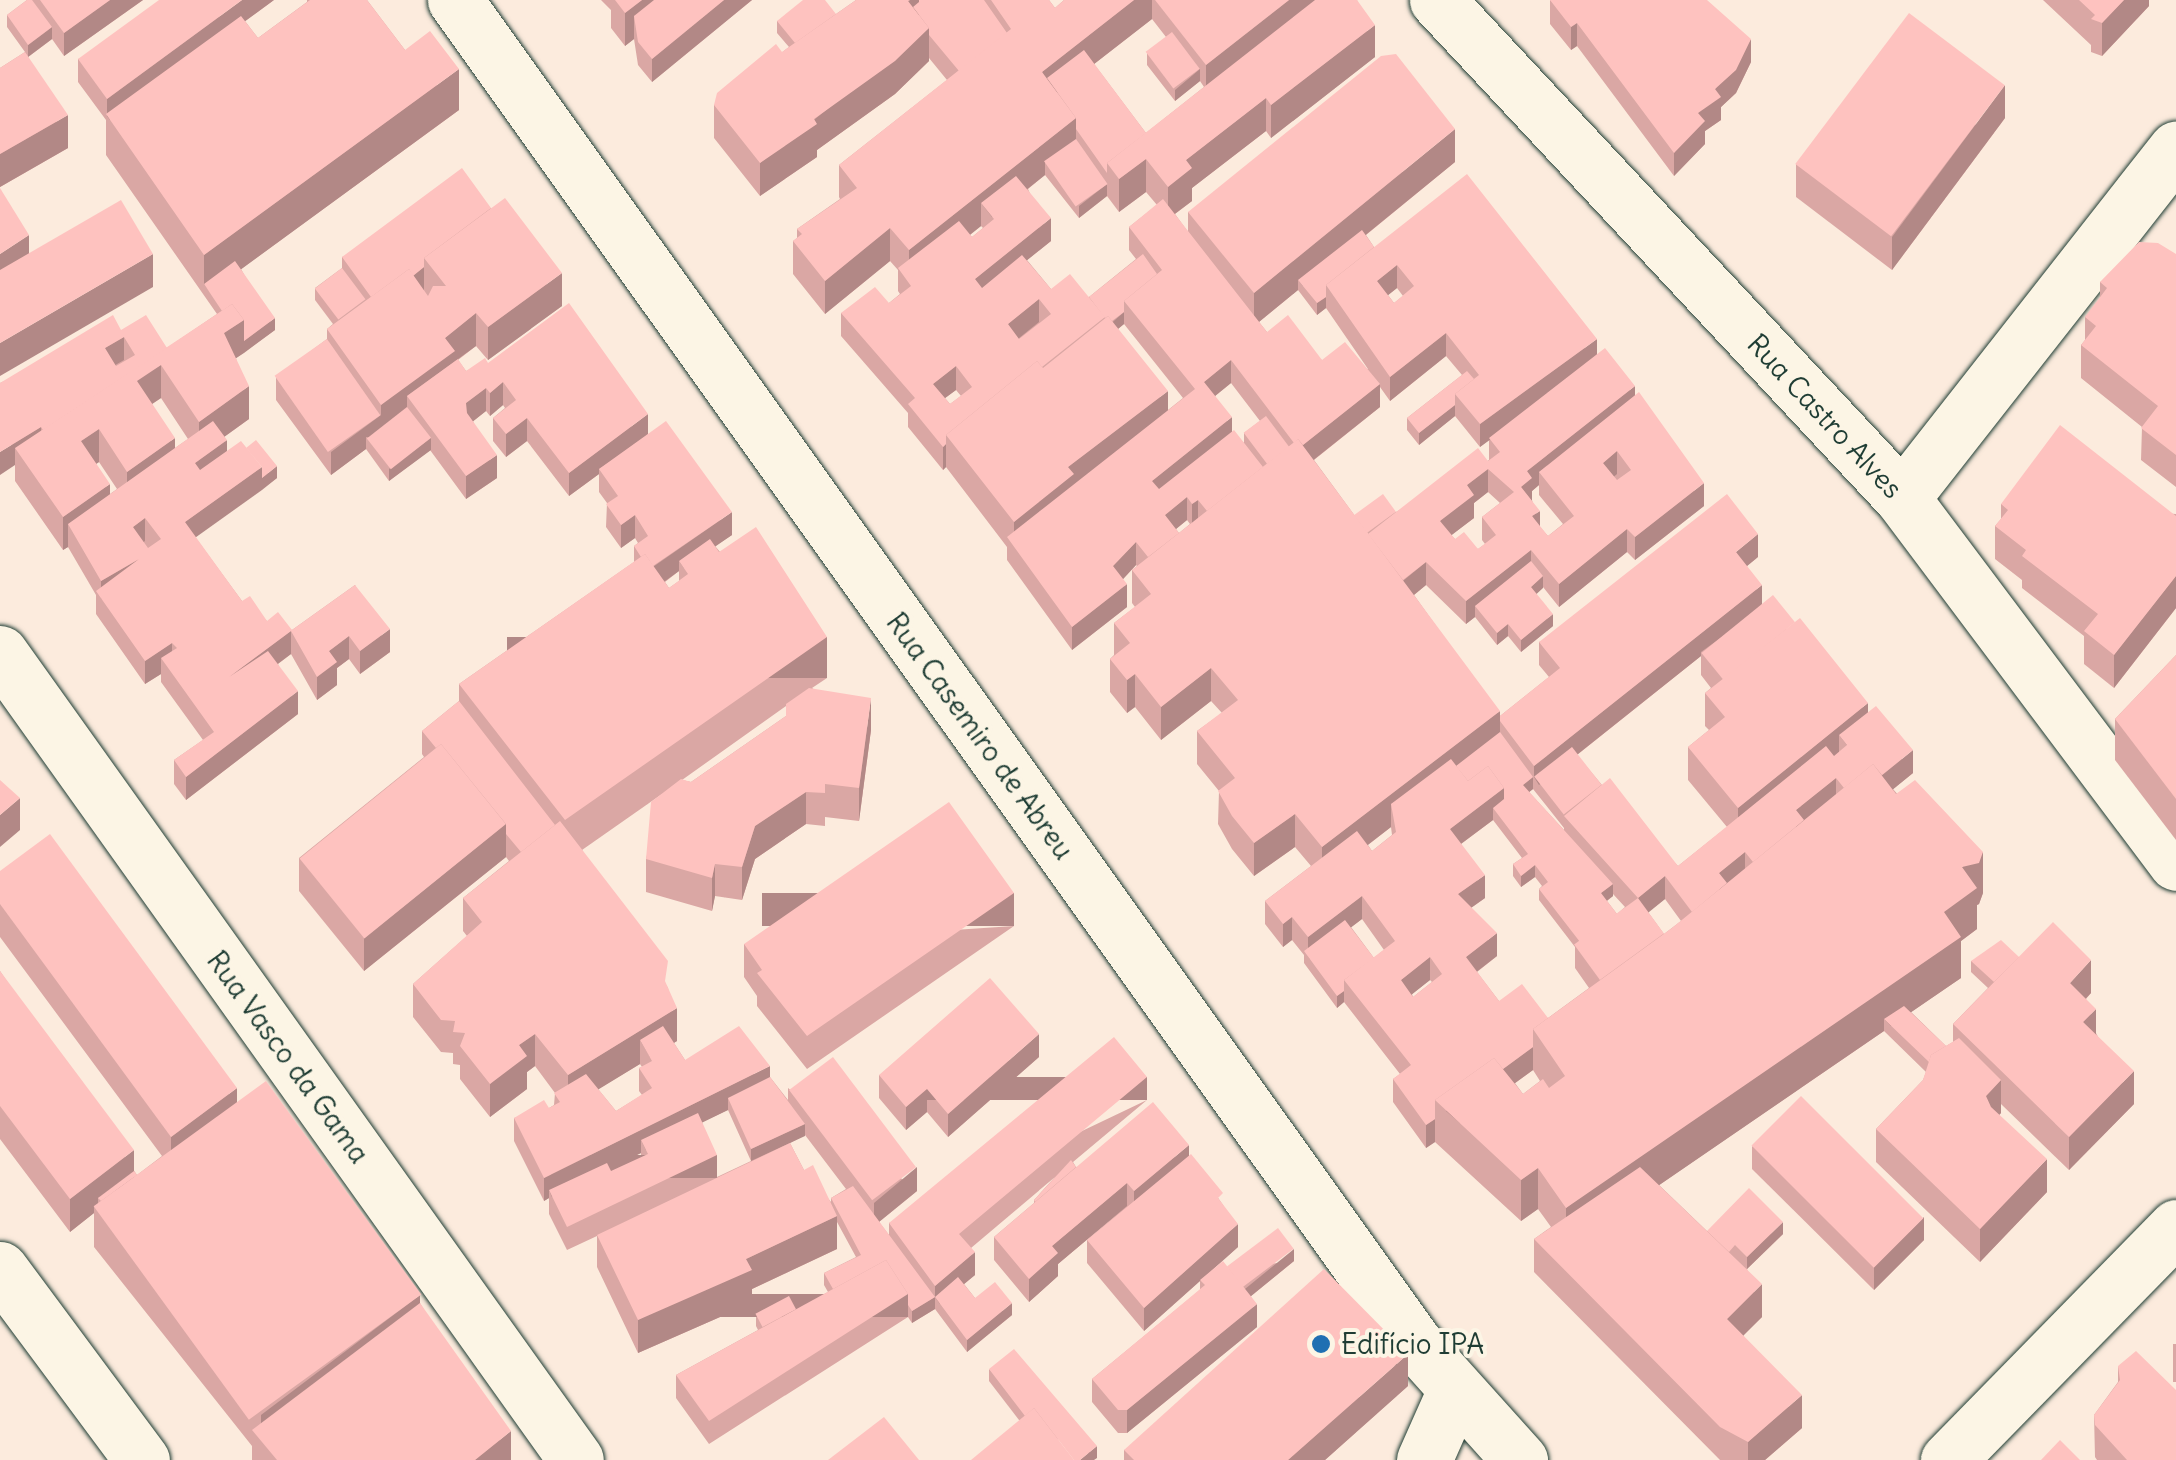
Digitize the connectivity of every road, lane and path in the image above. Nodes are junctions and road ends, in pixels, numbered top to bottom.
1 (455, 0) edge
2 (1443, 3) edge
3 (2176, 148) edge
4 (1902, 498) junction
5 (0, 653) edge
6 (2176, 863) edge
7 (2176, 1227) edge
8 (0, 1269) edge
9 (1455, 1390) junction
10 (1514, 1455) edge
11 (142, 1460) edge
12 (576, 1460) edge
13 (1424, 1460) edge
14 (1447, 1460) edge
15 (1948, 1460) edge

1 - 9 street, Rua Casemiro de Abreu
2 - 4 street, Rua Castro Alves
3 - 4 street
4 - 6 street, Rua Castro Alves
5 - 12 street, Rua Vasco da Gama
7 - 15 street
8 - 11 street
9 - 10 street, Rua Casemiro de Abreu
9 - 13 street
10 - 14 street

